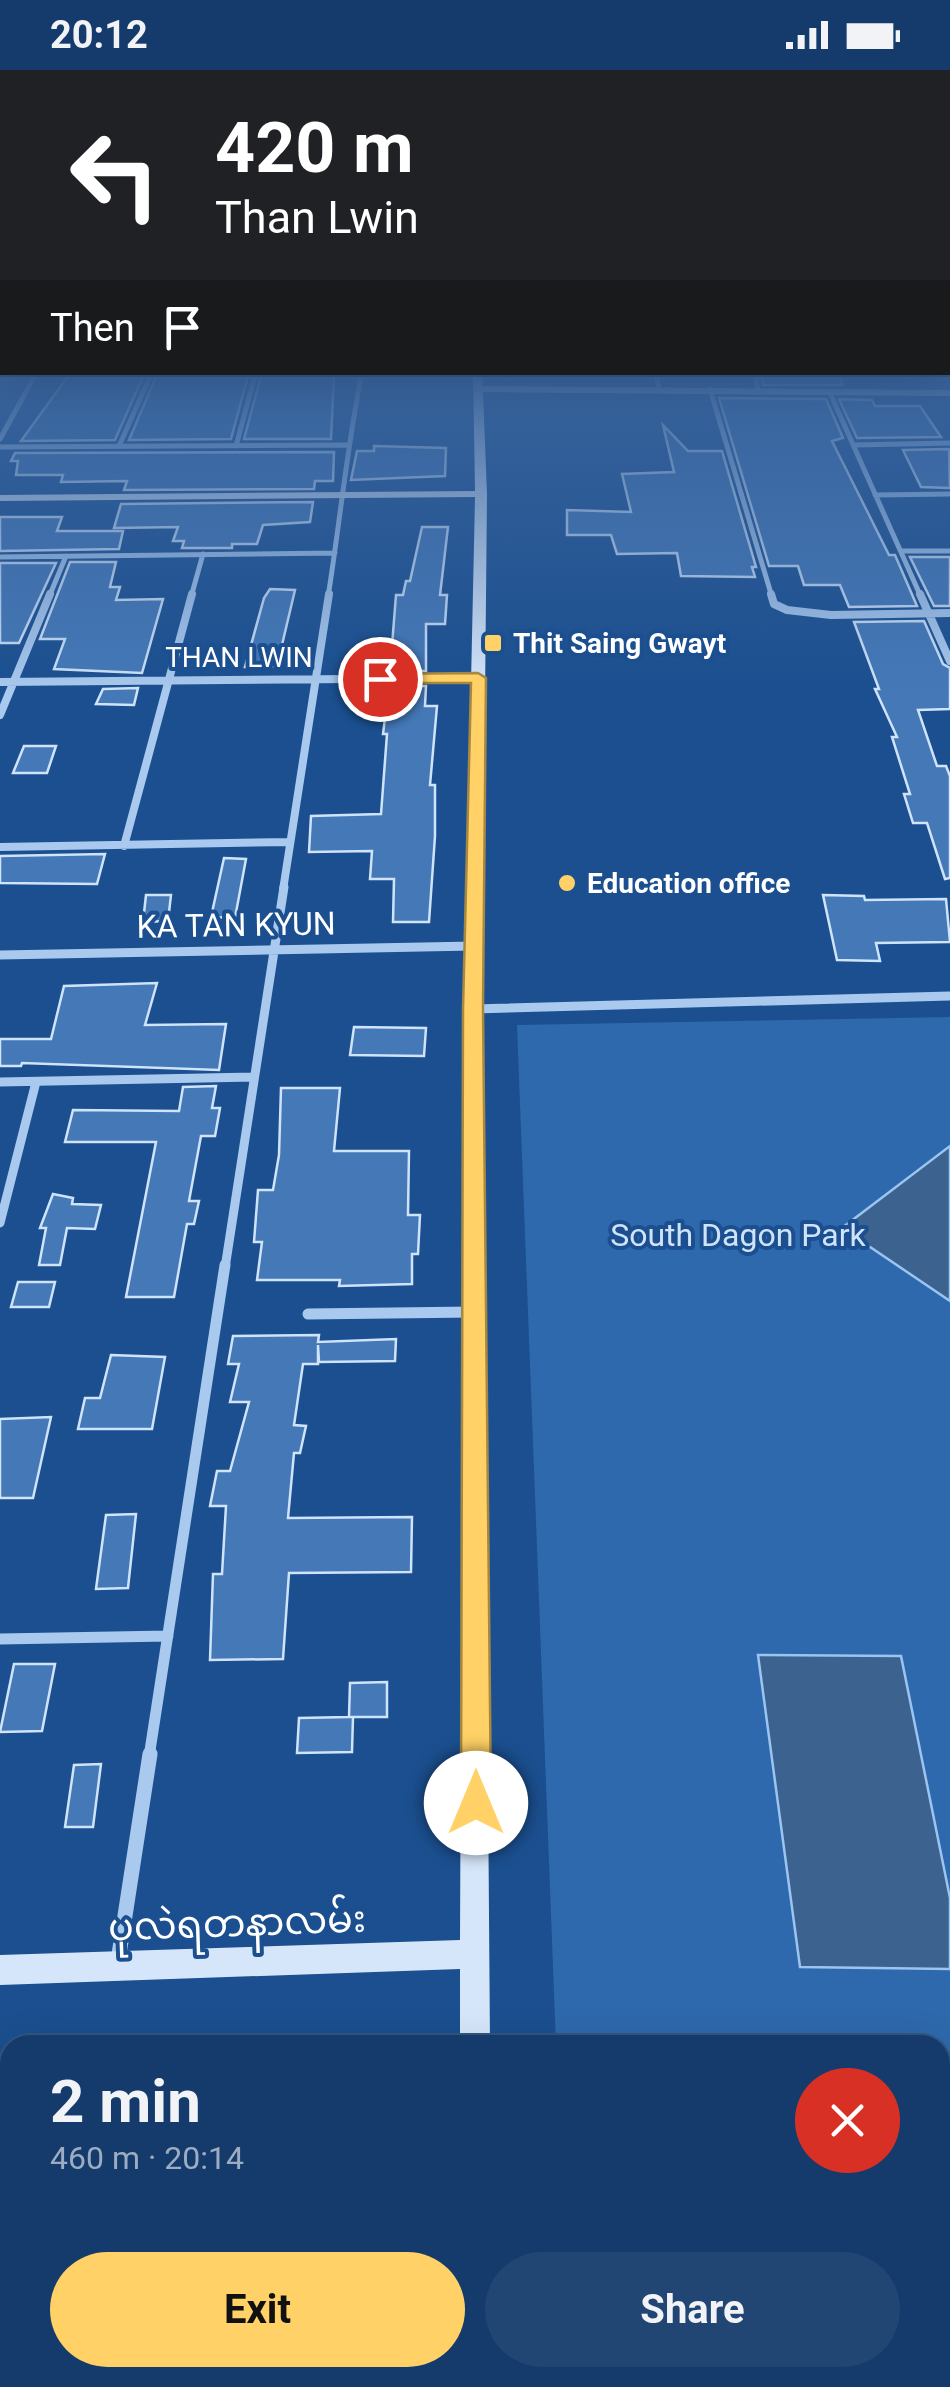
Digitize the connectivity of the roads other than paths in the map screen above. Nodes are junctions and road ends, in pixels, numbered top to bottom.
1 (345, 477) edge
2 (481, 477) edge
3 (736, 477) edge
4 (867, 477) edge
5 (482, 494) junction
6 (950, 494) edge
7 (344, 495) junction
8 (875, 495) junction
9 (0, 498) edge
10 (901, 551) junction
11 (950, 551) edge
12 (335, 553) junction
13 (203, 554) junction
14 (66, 556) junction
15 (0, 557) edge
16 (929, 614) junction
17 (950, 614) edge
18 (950, 661) edge
19 (478, 678) junction
20 (315, 679) junction
21 (169, 680) junction
22 (0, 682) edge
23 (14, 682) junction
24 (0, 716) edge
25 (290, 842) junction
26 (124, 846) junction
27 (0, 847) edge
28 (474, 946) junction
29 (274, 948) junction
30 (0, 954) edge
31 (950, 996) edge
32 (473, 1009) junction
33 (254, 1077) junction
34 (0, 1082) edge
35 (36, 1082) junction
36 (0, 1223) edge
37 (475, 1312) junction
38 (308, 1314) dead end
39 (168, 1636) junction
40 (0, 1638) edge
41 (476, 1954) junction
42 (117, 1966) junction
43 (0, 1970) edge
44 (475, 2035) edge

1 - 7 street
2 - 5 main road
3 - 16 street
4 - 8 street
5 - 7 main road
5 - 19 main road
6 - 8 street
7 - 9 main road
7 - 12 street
8 - 10 street
10 - 11 street
10 - 16 street
12 - 13 street
12 - 20 street
13 - 14 street
13 - 21 street
14 - 15 street
14 - 23 street
16 - 17 street
16 - 18 street
19 - 20 street, THAN LWIN
19 - 28 main road
20 - 21 street, THAN LWIN
20 - 25 street
21 - 23 street, THAN LWIN
21 - 26 street
22 - 23 street, THAN LWIN
23 - 24 street
25 - 26 street
25 - 29 street
26 - 27 street
28 - 29 street, KA TAN KYUN
28 - 32 main road
29 - 30 street, KA TAN KYUN
29 - 33 street
31 - 32 street
32 - 37 main road
33 - 35 street
33 - 39 street
34 - 35 street
35 - 36 street
37 - 38 street
37 - 41 main road
39 - 40 street
39 - 42 street
41 - 42 main road, ပုလဲရတနာလမ်း
41 - 44 main road
42 - 43 main road, ပုလဲရတနာလမ်း

